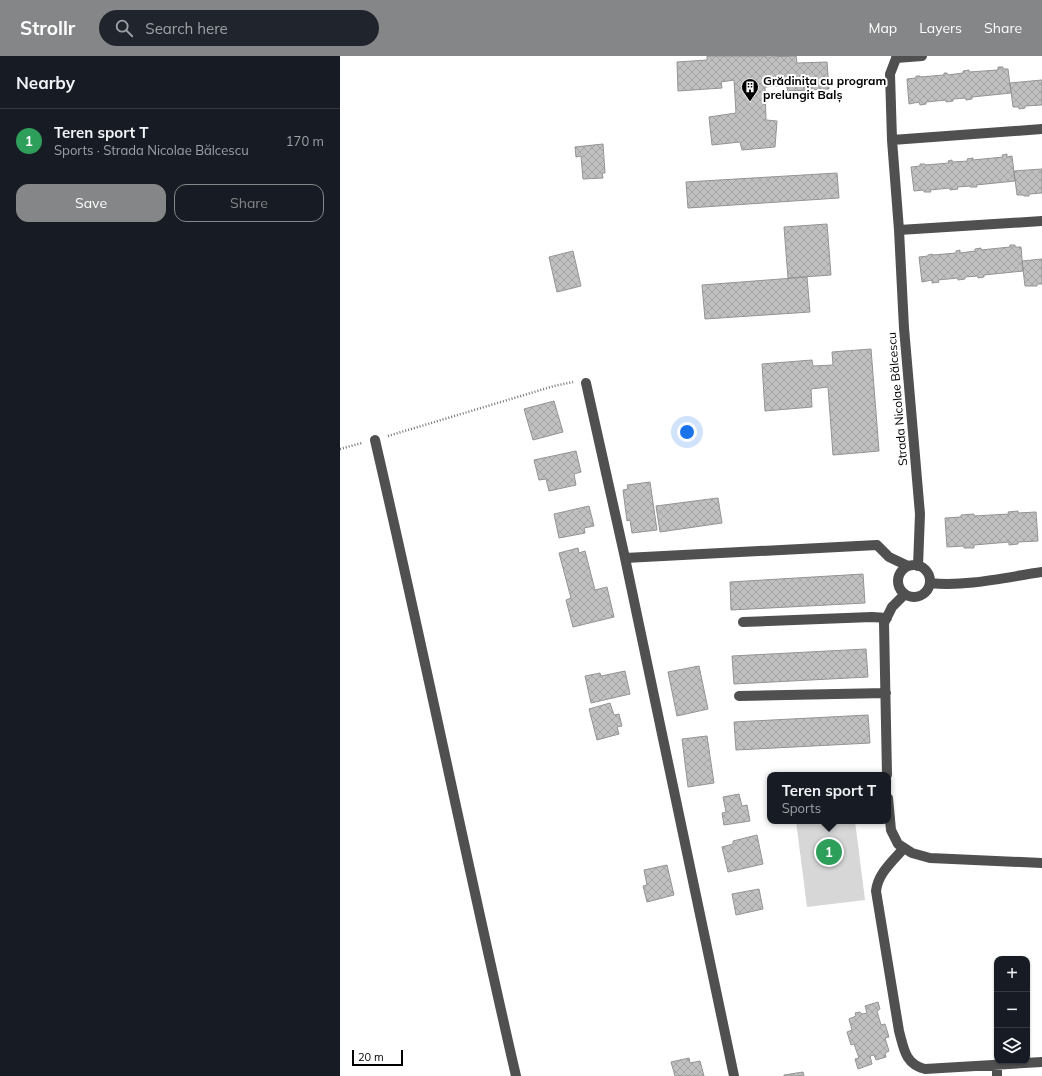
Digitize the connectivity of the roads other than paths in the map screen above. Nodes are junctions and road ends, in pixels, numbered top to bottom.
1 (922, 56) edge
2 (896, 57) edge
3 (1042, 129) edge
4 (892, 140) junction
5 (1042, 221) edge
6 (899, 230) junction
7 (586, 383) road end
8 (375, 440) road end
9 (625, 558) junction
10 (913, 566) junction
11 (1042, 572) edge
12 (930, 583) junction
13 (905, 594) junction
14 (887, 618) junction
15 (743, 622) dead end
16 (886, 693) junction
17 (739, 696) dead end
18 (888, 772) edge
19 (890, 824) edge
20 (904, 848) junction
21 (1042, 863) edge
22 (1042, 1062) edge
23 (997, 1066) junction
24 (516, 1076) edge
25 (734, 1076) edge
26 (997, 1076) edge

1 - 2 street
2 - 4 street, Strada Nicolae Bălcescu
3 - 4 street
4 - 6 street, Strada Nicolae Bălcescu
5 - 6 street
6 - 10 street, Strada Nicolae Bălcescu
7 - 9 street
8 - 24 street
9 - 10 street
9 - 25 street
10 - 12 street
10 - 13 street
11 - 12 street
12 - 13 street
13 - 14 street
14 - 15 street
14 - 16 street
16 - 17 street
16 - 18 street
19 - 20 street
20 - 21 street
20 - 23 street
22 - 23 street
23 - 26 street

